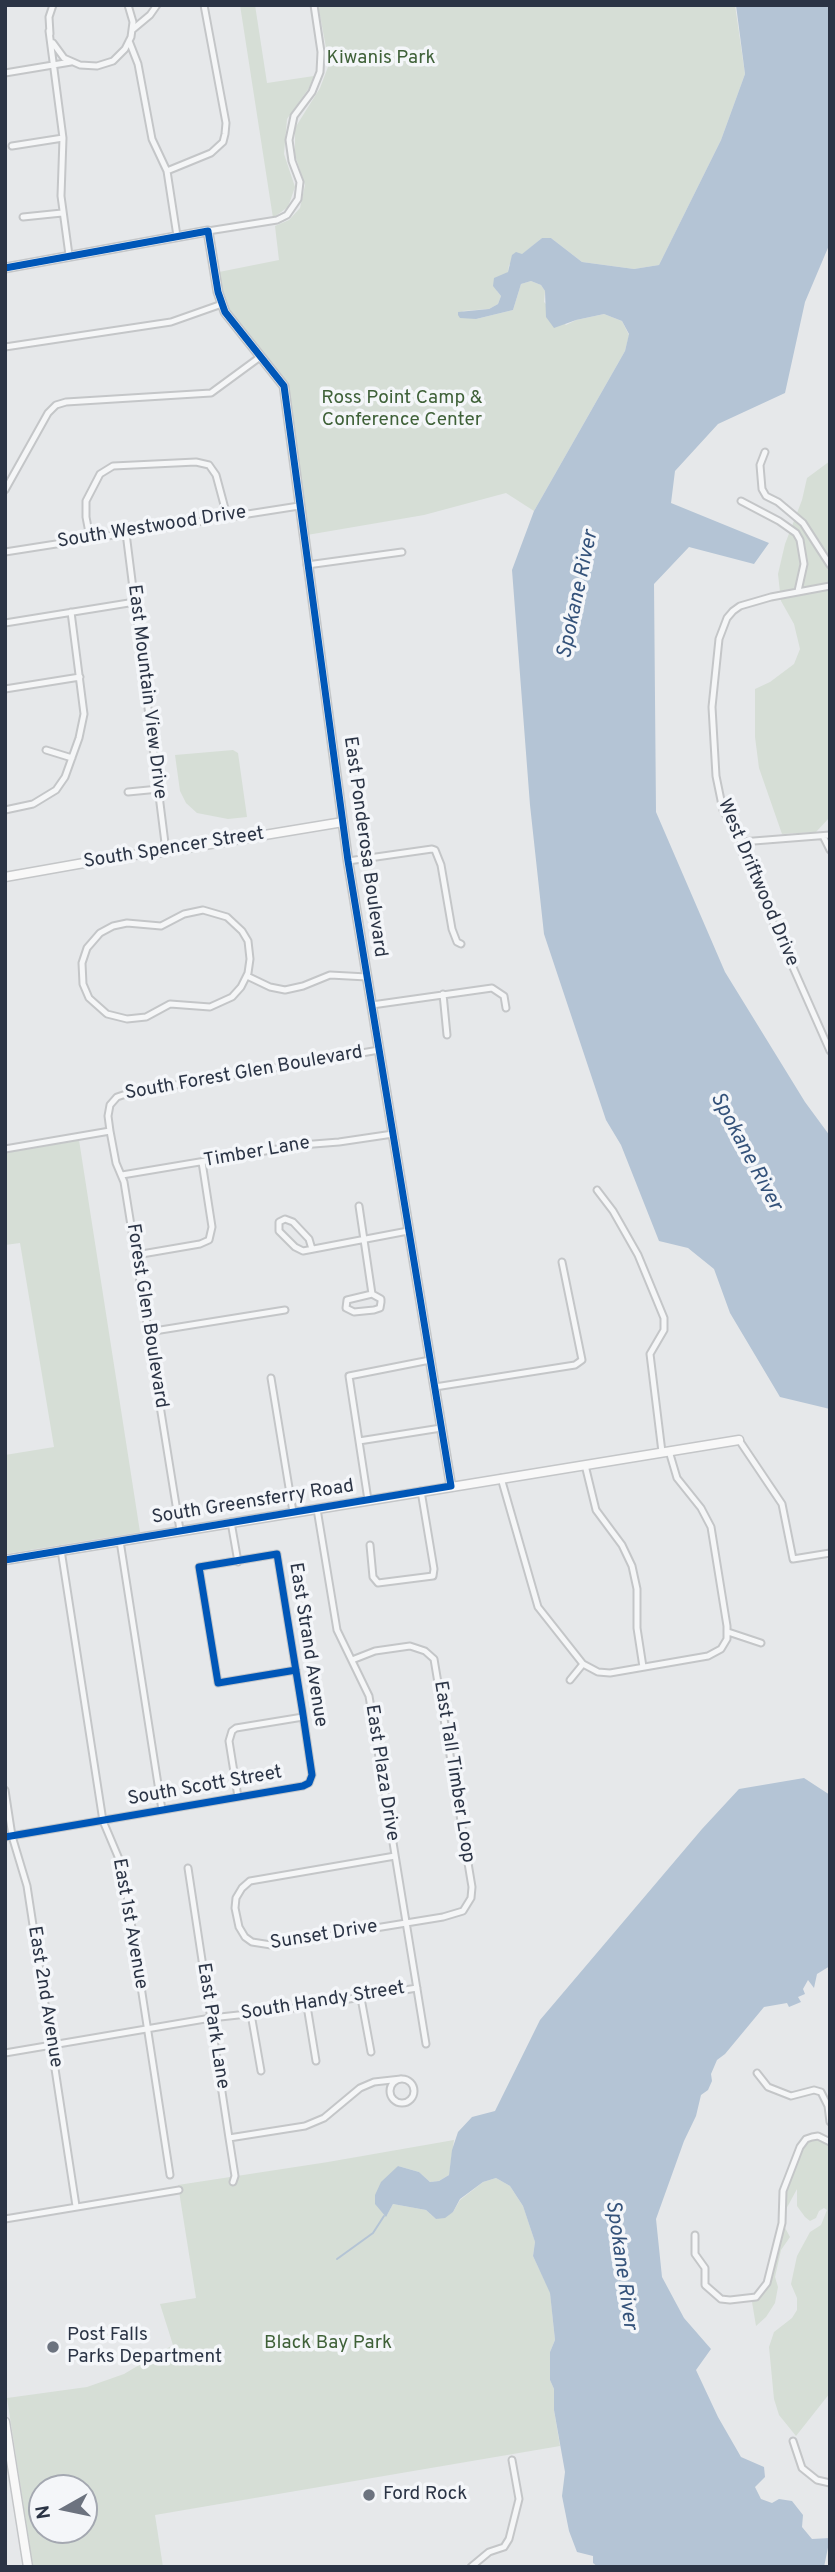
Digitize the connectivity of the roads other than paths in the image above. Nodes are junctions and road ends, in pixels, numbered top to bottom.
1 (53, 5) edge
2 (128, 5) edge
3 (157, 5) edge
4 (204, 5) edge
5 (314, 5) edge
6 (132, 30) junction
7 (49, 31) junction
8 (130, 41) junction
9 (72, 62) junction
10 (53, 65) junction
11 (5, 73) edge
12 (63, 138) junction
13 (12, 146) dead end
14 (167, 170) junction
15 (62, 213) junction
16 (23, 217) dead end
17 (208, 231) junction
18 (177, 236) junction
19 (69, 255) junction
20 (5, 268) edge
21 (222, 304) junction
22 (5, 347) edge
23 (260, 357) junction
24 (765, 452) dead end
25 (5, 490) edge
26 (741, 500) dead end
27 (299, 506) junction
28 (227, 516) junction
29 (126, 533) junction
30 (90, 538) junction
31 (5, 552) edge
32 (402, 552) dead end
33 (307, 565) junction
34 (830, 565) edge
35 (830, 586) edge
36 (798, 592) junction
37 (135, 602) junction
38 (71, 612) junction
39 (5, 623) edge
40 (80, 677) junction
41 (5, 690) edge
42 (46, 750) dead end
43 (72, 758) junction
44 (159, 789) junction
45 (128, 792) dead end
46 (5, 810) edge
47 (343, 822) junction
48 (826, 835) edge
49 (741, 842) junction
50 (830, 850) edge
51 (166, 851) junction
52 (348, 861) junction
53 (5, 876) edge
54 (461, 944) dead end
55 (247, 976) junction
56 (367, 977) junction
57 (443, 994) junction
58 (372, 1005) junction
59 (506, 1008) dead end
60 (447, 1035) dead end
61 (379, 1050) junction
62 (830, 1051) edge
63 (111, 1104) joint
64 (110, 1131) junction
65 (393, 1134) junction
66 (5, 1149) edge
67 (202, 1162) junction
68 (122, 1175) junction
69 (597, 1190) dead end
70 (359, 1206) dead end
71 (408, 1231) junction
72 (364, 1240) junction
73 (312, 1249) junction
74 (136, 1255) junction
75 (562, 1262) dead end
76 (372, 1294) junction
77 (285, 1310) dead end
78 (148, 1332) junction
79 (430, 1360) junction
80 (271, 1378) dead end
81 (435, 1387) junction
82 (441, 1428) junction
83 (738, 1440) joint
84 (359, 1441) junction
85 (666, 1452) junction
86 (585, 1465) junction
87 (501, 1479) junction
88 (451, 1486) junction
89 (421, 1491) junction
90 (368, 1500) junction
91 (317, 1508) junction
92 (293, 1512) junction
93 (231, 1522) junction
94 (180, 1530) junction
95 (120, 1541) junction
96 (370, 1545) dead end
97 (61, 1550) junction
98 (830, 1553) edge
99 (5, 1560) edge
100 (238, 1562) junction
101 (728, 1632) junction
102 (761, 1643) dead end
103 (352, 1660) junction
104 (583, 1664) junction
105 (643, 1667) junction
106 (296, 1670) junction
107 (570, 1680) dead end
108 (303, 1717) junction
109 (310, 1780) joint
110 (5, 1790) edge
111 (238, 1797) junction
112 (162, 1810) junction
113 (103, 1821) junction
114 (9, 1837) edge
115 (394, 1856) junction
116 (188, 1868) dead end
117 (406, 1923) junction
118 (416, 1988) junction
119 (361, 1998) junction
120 (307, 2006) junction
121 (251, 2014) junction
122 (211, 2018) junction
123 (147, 2029) junction
124 (426, 2044) dead end
125 (52, 2045) junction
126 (371, 2052) dead end
127 (5, 2053) edge
128 (316, 2061) dead end
129 (261, 2071) dead end
130 (757, 2073) dead end
131 (401, 2079) junction
132 (374, 2082) junction
133 (391, 2093) junction
134 (830, 2122) edge
135 (229, 2138) junction
136 (830, 2142) edge
137 (170, 2175) dead end
138 (233, 2182) dead end
139 (179, 2190) dead end
140 (76, 2206) junction
141 (5, 2219) edge
142 (695, 2235) dead end
143 (5, 2422) edge
144 (793, 2441) dead end
145 (512, 2460) dead end
146 (830, 2483) edge
147 (28, 2567) edge
148 (471, 2567) edge

1 - 7 street
2 - 6 street
3 - 6 street
4 - 14 street
5 - 17 street
6 - 8 street
7 - 9 street
7 - 10 street
8 - 9 street
8 - 14 street
9 - 10 street
10 - 11 street
10 - 12 street
12 - 13 street
12 - 15 street
14 - 18 street
15 - 16 street
15 - 19 street
17 - 18 street
17 - 21 street, East Ponderosa Boulevard
18 - 19 street
19 - 20 street
21 - 22 street
21 - 23 street, East Ponderosa Boulevard
23 - 25 street
23 - 27 street, East Ponderosa Boulevard
24 - 34 street
26 - 36 street
27 - 28 street, South Westwood Drive
27 - 33 street, East Ponderosa Boulevard
28 - 29 street, South Westwood Drive
28 - 30 street
29 - 30 street, South Westwood Drive
29 - 37 street, East Mountain View Drive
30 - 31 street, South Westwood Drive
32 - 33 street
33 - 47 street, East Ponderosa Boulevard
35 - 36 street, West Driftwood Drive
36 - 49 street, West Driftwood Drive
37 - 38 street
37 - 44 street, East Mountain View Drive
38 - 39 street
38 - 40 street
40 - 41 street
40 - 43 street
42 - 43 street
43 - 46 street
44 - 45 street
44 - 51 street, East Mountain View Drive
47 - 51 street, South Spencer Street
47 - 52 street, East Ponderosa Boulevard
48 - 49 street
48 - 50 street
49 - 62 street, West Driftwood Drive
51 - 53 street, South Spencer Street
52 - 54 street
52 - 56 street, East Ponderosa Boulevard
55 - 55 street
55 - 56 street
56 - 58 street, East Ponderosa Boulevard
57 - 58 street
57 - 59 street
57 - 60 street
58 - 61 street, East Ponderosa Boulevard
61 - 63 street, South Forest Glen Boulevard
61 - 65 street, East Ponderosa Boulevard
63 - 64 street, Forest Glen Boulevard
64 - 66 street
64 - 68 street, Forest Glen Boulevard
65 - 67 street, Timber Lane
65 - 71 street, East Ponderosa Boulevard
67 - 68 street, Timber Lane
67 - 74 street
68 - 74 street, Forest Glen Boulevard
69 - 85 street
70 - 72 street
71 - 72 street
71 - 79 street, East Ponderosa Boulevard
72 - 73 street
72 - 76 street
73 - 73 street
74 - 78 street, Forest Glen Boulevard
75 - 81 street
76 - 76 street
77 - 78 street
78 - 94 street, Forest Glen Boulevard
79 - 81 street, East Ponderosa Boulevard
79 - 84 street
80 - 92 street
81 - 82 street, East Ponderosa Boulevard
82 - 84 street
82 - 88 street, East Ponderosa Boulevard
83 - 85 street, South Greensferry Road
83 - 98 street
84 - 90 street
85 - 86 street, South Greensferry Road
85 - 101 street
86 - 87 street, South Greensferry Road
86 - 105 street
87 - 88 street, South Greensferry Road
87 - 104 street
88 - 89 street, South Greensferry Road
89 - 90 street, South Greensferry Road
89 - 96 street
90 - 91 street, South Greensferry Road
91 - 92 street, South Greensferry Road
91 - 103 street, East Plaza Drive
92 - 93 street, South Greensferry Road
93 - 94 street, South Greensferry Road
93 - 100 street
94 - 95 street, South Greensferry Road
95 - 97 street, South Greensferry Road
95 - 112 street
97 - 99 street, South Greensferry Road
97 - 113 street, East 1st Avenue
100 - 106 street, East Strand Avenue
100 - 106 street
101 - 102 street
101 - 105 street
103 - 115 street, East Plaza Drive
103 - 117 street, East Tall Timber Loop
104 - 105 street
104 - 107 street
106 - 108 street, East Strand Avenue
108 - 109 street, East Strand Avenue
108 - 111 street
109 - 111 street, South Scott Street
110 - 114 street, East 2nd Avenue
111 - 112 street, South Scott Street
112 - 113 street, South Scott Street
113 - 114 street, South Scott Street
113 - 123 street, East 1st Avenue
114 - 125 street, East 2nd Avenue
115 - 117 street, East Plaza Drive
115 - 117 street, Sunset Drive
116 - 122 street, East Park Lane
117 - 118 street, East Plaza Drive
118 - 119 street, South Handy Street
118 - 124 street, East Plaza Drive
119 - 120 street, South Handy Street
119 - 126 street
120 - 121 street, South Handy Street
120 - 128 street
121 - 122 street, South Handy Street
121 - 129 street
122 - 123 street, South Handy Street
122 - 135 street, East Park Lane
123 - 125 street, South Handy Street
123 - 137 street, East 1st Avenue
125 - 127 street, South Handy Street
125 - 140 street, East 2nd Avenue
130 - 134 street
131 - 132 street
131 - 133 street
131 - 133 street
132 - 133 street
132 - 135 street
135 - 138 street, East Park Lane
136 - 142 street
139 - 140 street
140 - 141 street
143 - 147 street
144 - 146 street
145 - 148 street

